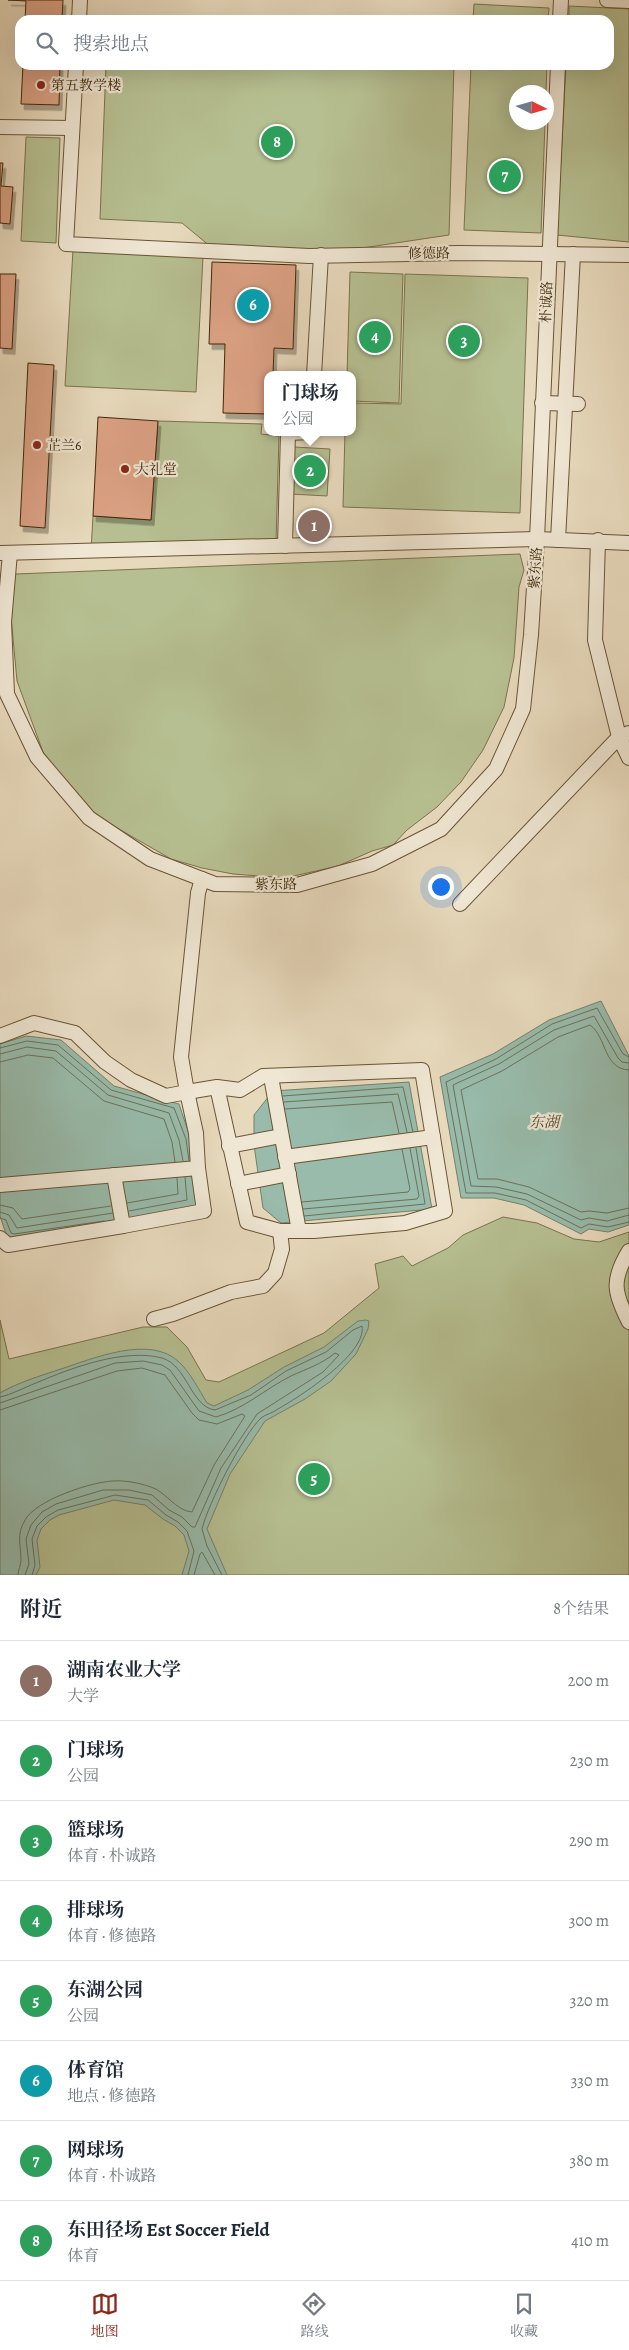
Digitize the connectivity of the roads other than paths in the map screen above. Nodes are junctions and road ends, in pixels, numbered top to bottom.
1 (80, 0) edge
2 (561, 0) edge
3 (607, 0) edge
4 (629, 1) edge
5 (79, 15) edge
6 (560, 15) edge
7 (76, 70) edge
8 (558, 70) edge
9 (0, 127) edge
10 (72, 128) junction
11 (548, 253) junction
12 (573, 254) junction
13 (315, 255) junction
14 (629, 255) edge
15 (314, 371) edge
16 (542, 403) junction
17 (571, 404) junction
18 (288, 436) edge
19 (537, 539) junction
20 (558, 540) junction
21 (598, 540) junction
22 (629, 543) edge
23 (285, 546) junction
24 (5, 553) edge
25 (624, 735) edge
26 (629, 758) edge
27 (202, 878) junction
28 (460, 904) dead end
29 (0, 1036) edge
30 (271, 1081) junction
31 (216, 1087) junction
32 (187, 1092) junction
33 (281, 1136) junction
34 (428, 1137) junction
35 (230, 1146) junction
36 (285, 1157) junction
37 (198, 1168) junction
38 (289, 1174) junction
39 (114, 1175) junction
40 (238, 1184) junction
41 (0, 1185) edge
42 (123, 1226) junction
43 (299, 1228) junction
44 (280, 1231) junction
45 (0, 1238) edge
46 (629, 1251) edge
47 (154, 1319) dead end
48 (629, 1322) edge

1 - 5 street
2 - 6 street
3 - 4 street
7 - 10 street
8 - 11 street, 朴诚路
9 - 10 street
10 - 13 street, 修德路
11 - 12 street, 修德路
11 - 13 street, 修德路
11 - 16 street, 朴诚路
12 - 14 street, 修德路
12 - 17 street
13 - 15 street
16 - 17 street
16 - 19 street, 朴诚路
17 - 20 street
18 - 23 street
19 - 20 street
19 - 23 street
19 - 27 street, 紫东路
20 - 21 street
21 - 22 street
21 - 25 street
23 - 24 street
24 - 27 street, 紫东路
25 - 26 street
25 - 28 street
27 - 32 street
29 - 32 street
30 - 31 street
30 - 33 street
30 - 34 street
31 - 32 street
31 - 35 street
32 - 37 street
33 - 35 street
33 - 36 street
34 - 36 street
34 - 43 street
35 - 40 street
36 - 38 street
37 - 39 street
37 - 42 street
38 - 40 street
38 - 43 street
39 - 41 street
39 - 42 street
40 - 44 street
42 - 45 street
43 - 44 street
44 - 47 street
46 - 48 street

